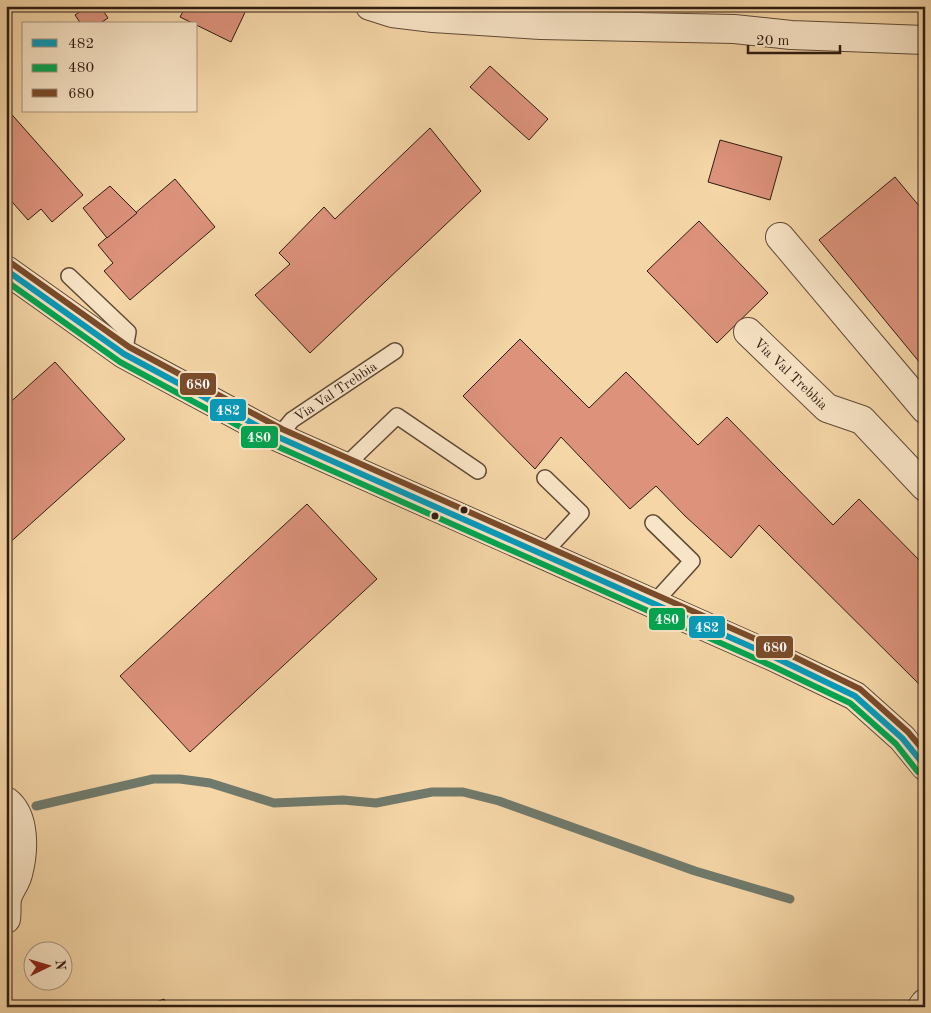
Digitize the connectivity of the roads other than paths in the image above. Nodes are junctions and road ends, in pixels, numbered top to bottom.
1 (370, 6) edge
2 (925, 40) edge
3 (780, 237) dead end
4 (6, 270) edge
5 (68, 276) dead end
6 (748, 332) dead end
7 (396, 351) dead end
8 (124, 354) junction
9 (925, 409) edge
10 (278, 437) junction
11 (344, 467) junction
12 (478, 471) dead end
13 (545, 478) dead end
14 (925, 487) edge
15 (653, 523) dead end
16 (542, 555) junction
17 (653, 604) junction
18 (925, 766) edge
19 (6, 801) edge
20 (6, 919) edge
21 (925, 1003) edge
22 (922, 1007) edge

1 - 2 street
3 - 9 street
4 - 8 street, Via Val Trebbia
5 - 8 lane
6 - 14 street, Via Val Trebbia
7 - 10 lane, Via Val Trebbia
8 - 10 street, Via Val Trebbia
10 - 11 street, Via Val Trebbia
11 - 12 lane
11 - 16 street, Via Val Trebbia
13 - 16 lane
15 - 17 lane
16 - 17 street, Via Val Trebbia
17 - 18 street, Via Val Trebbia
19 - 20 street
21 - 22 street

